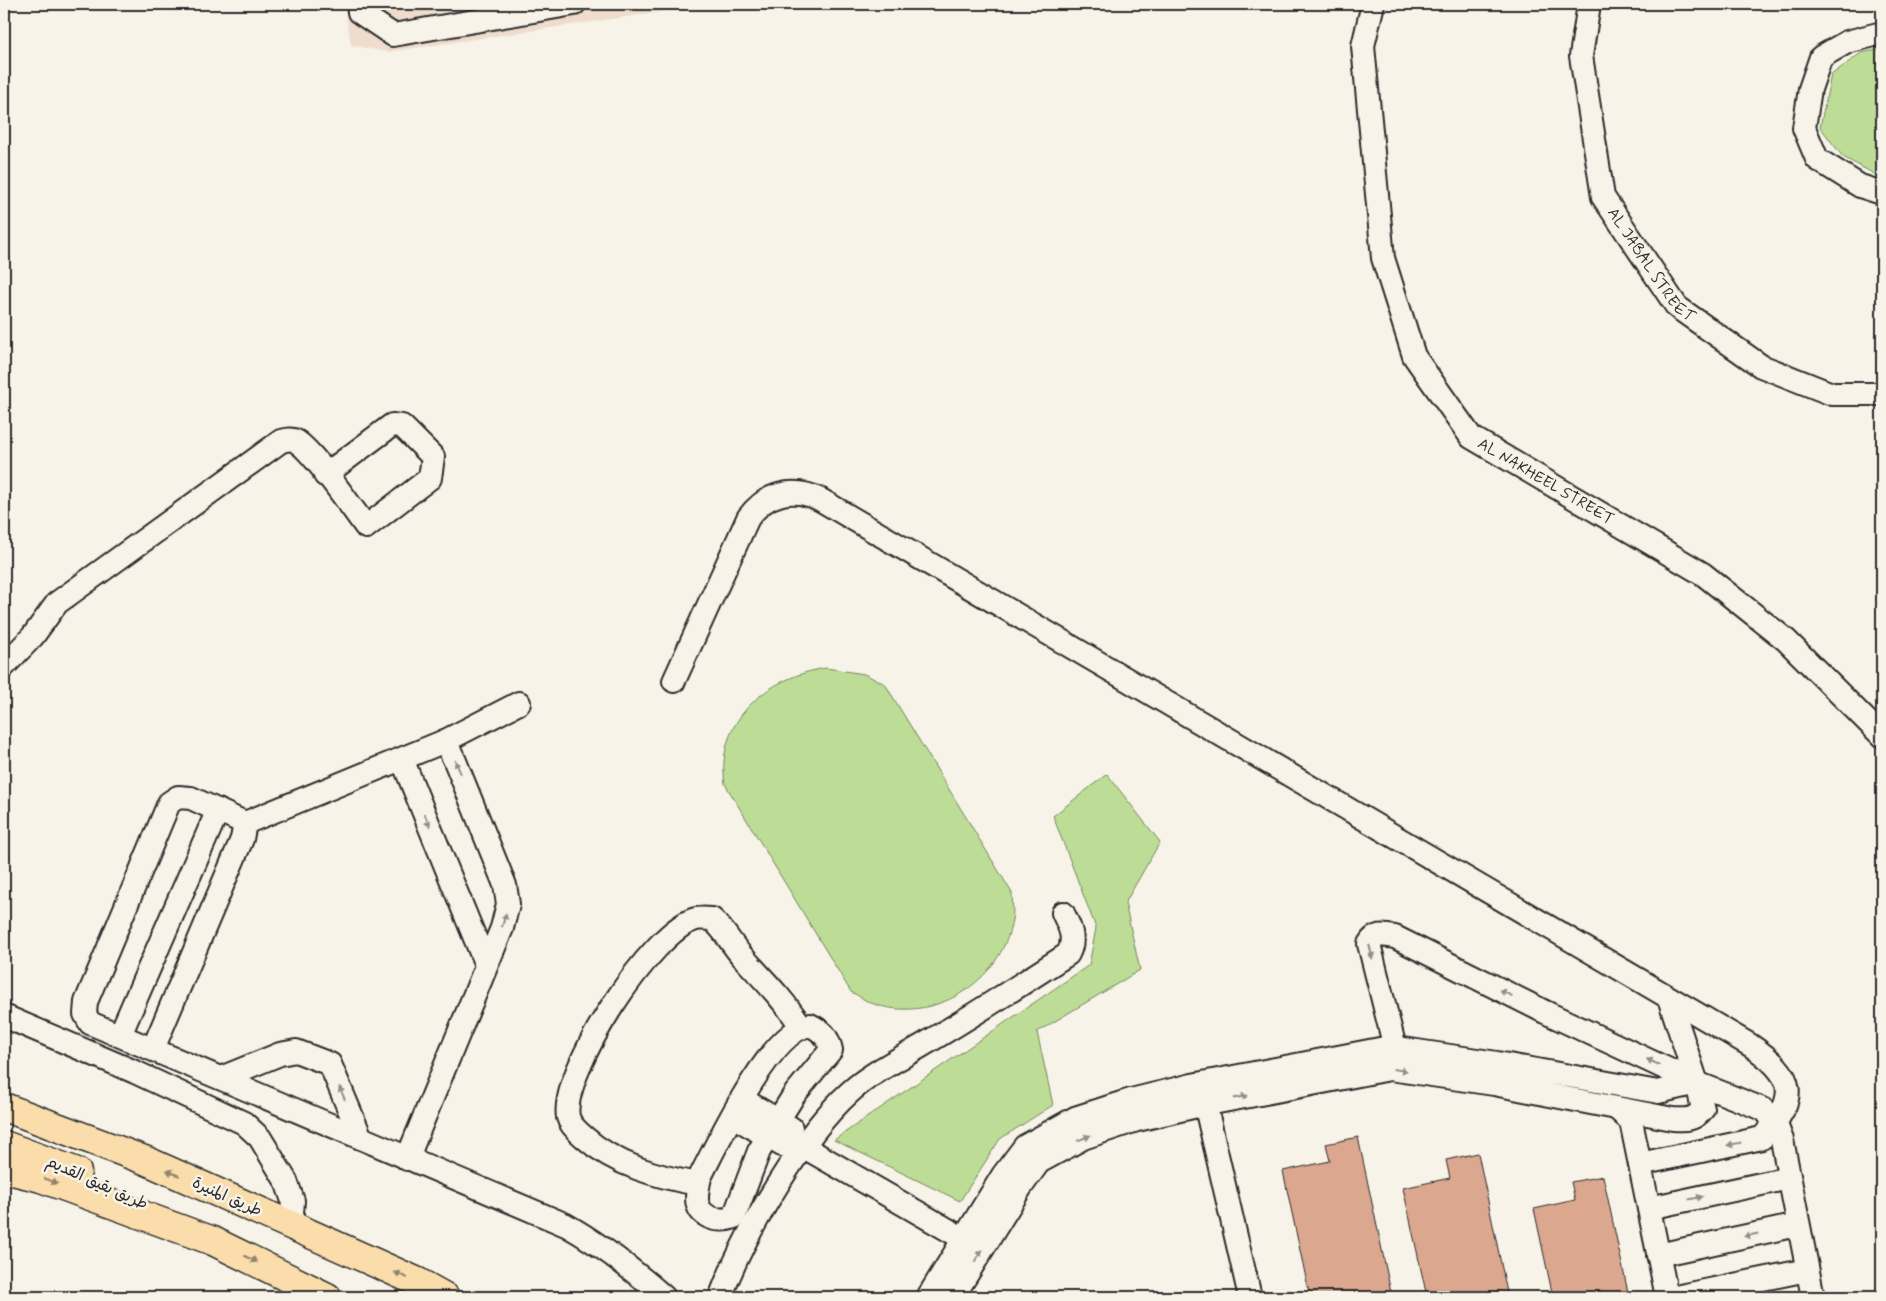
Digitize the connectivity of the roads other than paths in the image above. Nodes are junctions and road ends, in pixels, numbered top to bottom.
1 (358, 4) edge
2 (574, 4) edge
3 (1373, 4) edge
4 (1589, 4) edge
5 (1882, 33) edge
6 (1882, 193) edge
7 (1882, 394) edge
8 (325, 475) junction
9 (4, 666) edge
10 (674, 680) dead end
11 (519, 703) dead end
12 (1882, 736) edge
13 (445, 741) junction
14 (402, 759) junction
15 (218, 810) junction
16 (245, 823) junction
17 (1063, 913) dead end
18 (486, 965) junction
19 (1669, 998) junction
20 (4, 1016) edge
21 (800, 1026) junction
22 (120, 1035) junction
23 (1395, 1048) junction
24 (153, 1049) junction
25 (221, 1078) junction
26 (1697, 1083) junction
27 (1203, 1094) junction
28 (4, 1107) edge
29 (737, 1107) junction
30 (1616, 1108) junction
31 (1776, 1124) junction
32 (773, 1129) junction
33 (361, 1138) junction
34 (4, 1145) edge
35 (804, 1147) junction
36 (407, 1159) junction
37 (1640, 1164) junction
38 (4, 1169) edge
39 (1789, 1178) junction
40 (698, 1184) junction
41 (1649, 1208) junction
42 (290, 1225) junction
43 (1798, 1225) junction
44 (964, 1239) junction
45 (213, 1241) junction
46 (1658, 1255) junction
47 (1807, 1270) junction
48 (722, 1293) dead end
49 (327, 1297) edge
50 (445, 1297) edge
51 (664, 1297) edge
52 (928, 1297) edge
53 (953, 1297) edge
54 (1250, 1297) edge
55 (1667, 1297) edge
56 (1675, 1297) edge
57 (1813, 1297) edge

1 - 2 street
3 - 12 street, AL NAKHEEL STREET
4 - 7 street, AL JABAL STREET
5 - 6 street
8 - 8 street
8 - 9 street
10 - 19 street
11 - 13 street
13 - 14 street
18 -> 13 street
14 - 16 street
14 -> 18 street
15 - 16 street
15 - 22 street
15 - 22 street
16 - 24 street
17 - 35 street
18 - 36 street
19 - 26 street
19 - 31 street
20 - 42 street
21 - 29 street
21 - 32 street
21 - 40 street
22 - 24 street
23 - 26 street
26 -> 23 street
23 - 27 street
24 - 25 street
25 - 33 street
33 -> 25 street
26 - 30 street
26 - 31 street
27 -> 30 street
27 - 44 street
53 -> 27 street
27 - 54 street
42 -> 28 main road, طريق المنيرة
29 - 32 street
29 - 40 street
30 - 37 street
31 -> 37 street
31 - 39 street
32 - 35 street
32 - 40 street
33 - 36 street
34 - 45 main road, طريق بقيق القديم
35 - 44 street
35 - 48 street
36 - 51 street
37 - 41 street
38 -> 45 main road
41 -> 39 street
39 - 43 street
41 - 46 street
50 -> 42 main road, طريق المنيرة
43 -> 46 street
43 - 47 street
44 - 52 street
45 -> 49 main road
46 - 55 street
47 - 56 street
47 - 57 street

